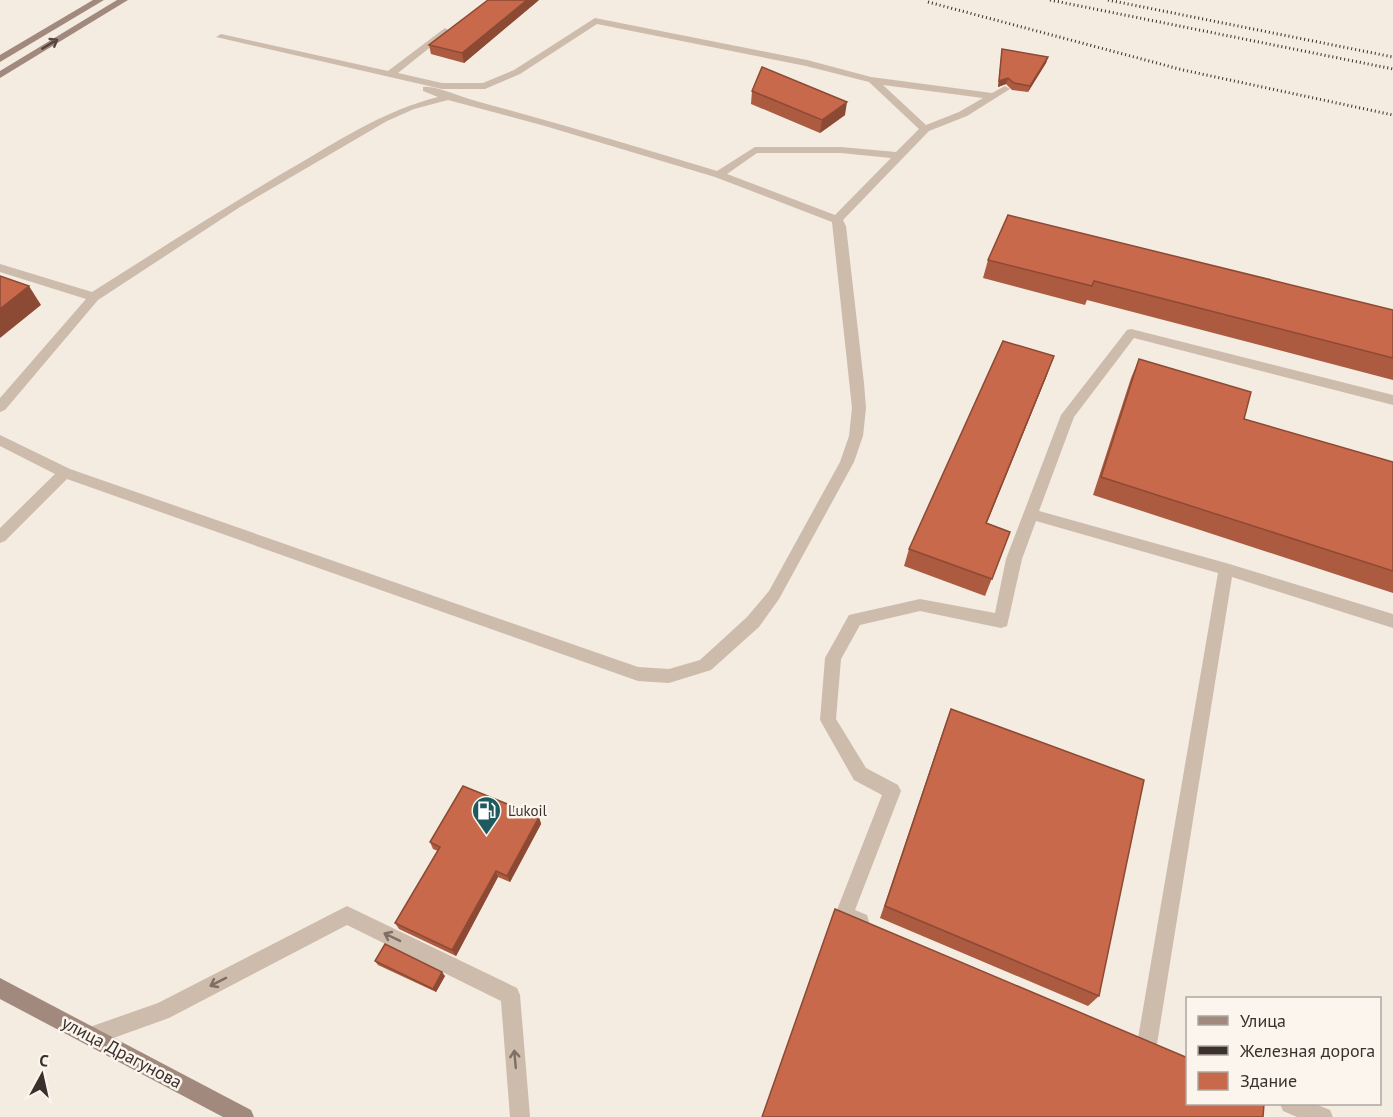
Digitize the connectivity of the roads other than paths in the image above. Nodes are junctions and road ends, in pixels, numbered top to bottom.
1 (99, 0) edge
2 (123, 0) edge
3 (445, 31) edge
4 (221, 37) dead end
5 (0, 59) edge
6 (391, 74) junction
7 (0, 75) edge
8 (871, 80) junction
9 (448, 97) junction
10 (925, 129) junction
11 (900, 156) junction
12 (719, 175) junction
13 (837, 220) junction
14 (0, 268) edge
15 (94, 297) junction
16 (1393, 400) edge
17 (0, 407) edge
18 (0, 440) edge
19 (64, 473) junction
20 (1031, 513) junction
21 (3, 529) edge
22 (1226, 569) junction
23 (1393, 621) edge
24 (877, 929) edge
25 (3, 995) edge
26 (92, 1036) junction
27 (1147, 1044) edge
28 (1293, 1105) edge
29 (244, 1117) edge
30 (520, 1117) edge
31 (1323, 1117) edge

1 - 5 main road
7 -> 2 main road
3 - 6 lane
4 - 6 lane
6 - 8 lane
6 - 9 lane
8 - 10 lane
8 - 10 lane
9 - 12 lane
9 - 15 lane
10 - 11 lane
11 - 12 lane
11 - 13 lane
12 - 13 lane
13 - 19 lane
14 - 15 lane
15 - 17 lane
16 - 20 lane
18 - 19 lane
19 - 21 lane
20 - 22 lane
20 - 24 lane
22 - 23 lane
22 - 27 lane
25 - 26 main road, улица Драгунова
26 - 29 main road, улица Драгунова
30 -> 26 lane
28 - 31 lane

